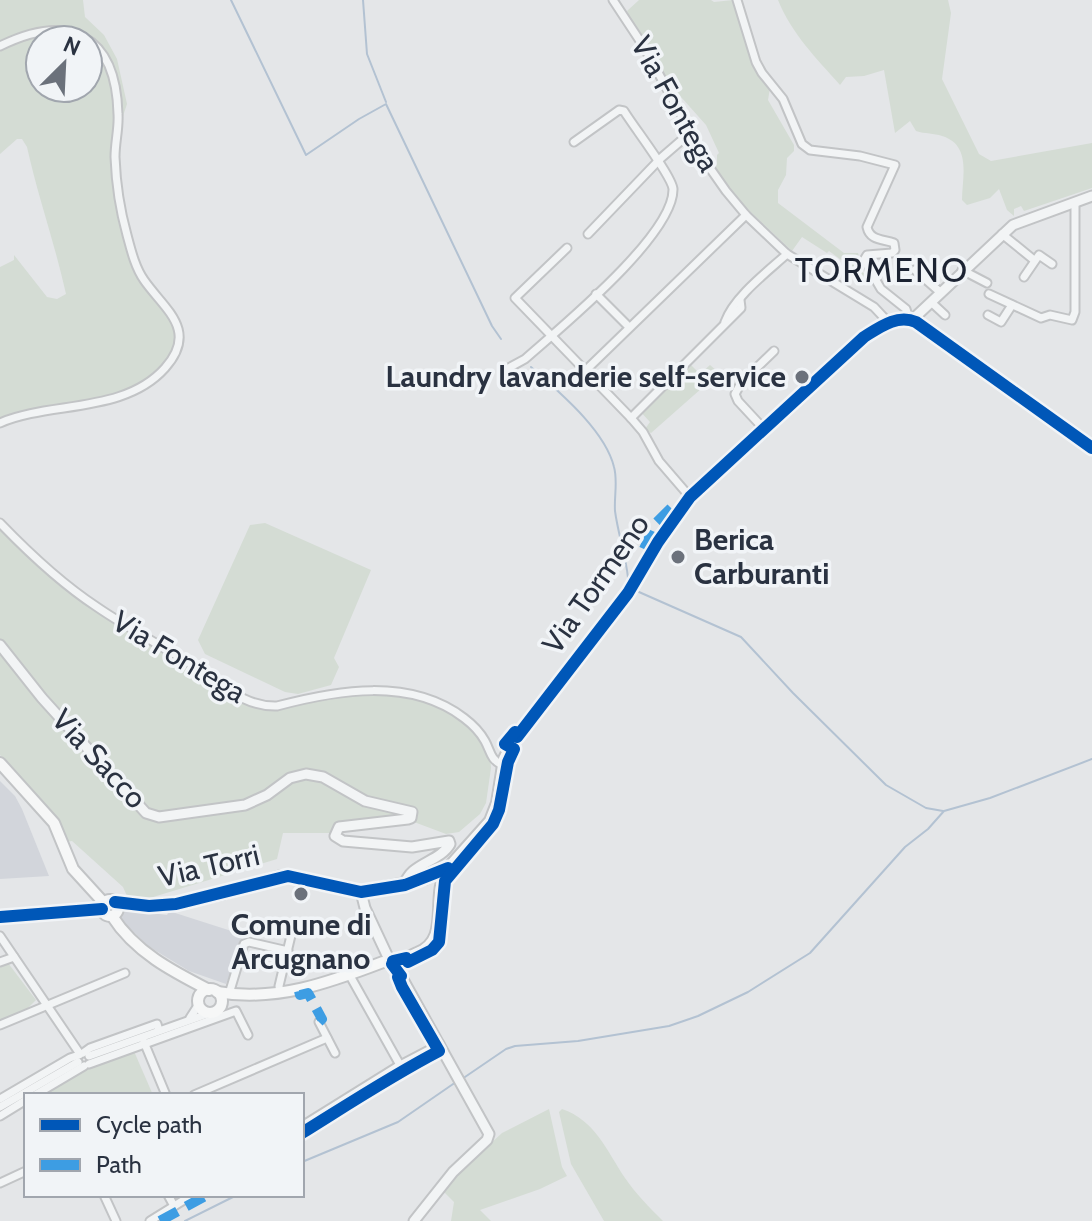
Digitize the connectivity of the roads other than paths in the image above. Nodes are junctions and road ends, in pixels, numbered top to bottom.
1 (613, 0) edge
2 (737, 0) edge
3 (0, 46) edge
4 (691, 141) junction
5 (574, 142) dead end
6 (657, 162) junction
7 (1092, 196) edge
8 (1075, 202) junction
9 (746, 215) junction
10 (588, 234) dead end
11 (1002, 234) junction
12 (567, 248) dead end
13 (787, 254) junction
14 (1034, 260) junction
15 (1052, 264) dead end
16 (915, 270) dead end
17 (962, 270) junction
18 (1024, 277) dead end
19 (987, 283) dead end
20 (940, 292) junction
21 (596, 294) junction
22 (989, 294) dead end
23 (931, 302) junction
24 (1012, 305) junction
25 (945, 315) dead end
26 (988, 315) dead end
27 (911, 320) junction
28 (889, 323) junction
29 (629, 327) junction
30 (550, 336) junction
31 (774, 351) dead end
32 (505, 370) dead end
33 (585, 371) junction
34 (631, 418) junction
35 (0, 423) edge
36 (764, 429) junction
37 (1092, 448) edge
38 (690, 497) junction
39 (0, 523) edge
40 (0, 645) edge
41 (502, 765) junction
42 (1, 766) edge
43 (448, 868) junction
44 (433, 875) junction
45 (405, 885) junction
46 (440, 885) junction
47 (361, 892) junction
48 (107, 905) junction
49 (0, 917) edge
50 (293, 927) dead end
51 (0, 936) edge
52 (288, 951) junction
53 (14, 957) junction
54 (389, 960) junction
55 (0, 962) edge
56 (125, 973) dead end
57 (349, 974) junction
58 (190, 980) junction
59 (213, 991) junction
60 (280, 993) junction
61 (229, 994) junction
62 (253, 996) junction
63 (199, 1002) junction
64 (46, 1005) junction
65 (214, 1011) junction
66 (187, 1021) junction
67 (319, 1022) dead end
68 (0, 1025) edge
69 (158, 1027) junction
70 (248, 1035) dead end
71 (327, 1038) junction
72 (143, 1041) junction
73 (440, 1044) junction
74 (335, 1053) dead end
75 (83, 1059) junction
76 (400, 1065) junction
77 (24, 1093) edge
78 (24, 1093) edge
79 (38, 1093) edge
80 (165, 1093) edge
81 (199, 1093) edge
82 (0, 1099) edge
83 (24, 1101) edge
84 (0, 1107) edge
85 (0, 1116) edge
86 (304, 1125) edge
87 (24, 1172) edge
88 (0, 1183) edge
89 (105, 1197) edge
90 (169, 1197) edge
91 (189, 1197) edge
92 (174, 1206) junction
93 (116, 1221) edge
94 (150, 1221) edge
95 (414, 1221) edge

1 - 4 street, Via Fontega
2 - 27 street
3 - 35 street
4 - 6 street
4 - 9 street, Via Fontega
5 - 6 street
6 - 10 street
6 - 21 street
7 - 8 street
8 - 11 street
8 - 24 street
9 - 13 street, Via Fontega
9 - 29 street
11 - 14 street
11 - 17 street
12 - 30 street
13 - 28 street, Via Fontega
13 - 34 street
14 - 15 street
14 - 18 street
16 - 20 street
17 - 19 street
17 - 20 street
20 - 23 street
21 - 29 street
21 - 30 street
22 - 24 street
23 - 25 street
23 - 27 street
24 - 26 street
27 - 28 main road, Via Tormeno
27 - 37 main road
28 - 36 main road, Via Tormeno
29 - 33 street
30 - 32 street
30 - 33 street
31 - 36 street
33 - 34 street
34 - 38 street
36 - 38 main road, Via Tormeno
38 - 41 main road, Via Tormeno
39 - 41 street, Via Fontega
40 - 45 street, Via Sacco
41 - 43 main road, Via Tormeno
42 - 48 main road
43 - 44 main road, Via Tormeno
43 - 46 main road
44 - 45 main road, Via Tormeno
44 - 46 main road
45 - 47 main road, Via Tormeno
46 - 54 main road
47 - 48 main road, Via Torri
47 - 54 street
48 - 49 street, Via Torri
48 - 58 main road
50 - 52 street
51 - 53 street
52 - 60 street
52 - 61 street
53 - 55 street
53 - 64 street
54 - 57 main road
54 - 73 street
56 - 64 street
57 - 60 main road
57 - 76 street
58 - 59 main road
58 - 63 main road
59 - 61 main road
59 - 63 main road
59 - 65 main road
60 - 62 main road
61 - 62 main road
62 - 65 main road
63 - 65 main road
63 - 66 street
64 - 68 street
64 - 75 street
65 - 66 street
66 - 69 street
67 - 71 street
69 - 72 street
69 - 75 street
70 - 72 street
71 - 74 street
71 - 81 street
72 - 75 street
72 - 80 street
73 - 76 street
73 - 95 street
75 - 78 street
75 - 79 street
75 - 82 street
76 - 86 street
77 - 84 street
83 - 85 street
87 - 88 street
89 - 93 street
90 - 92 street
91 - 92 street
92 - 94 street

